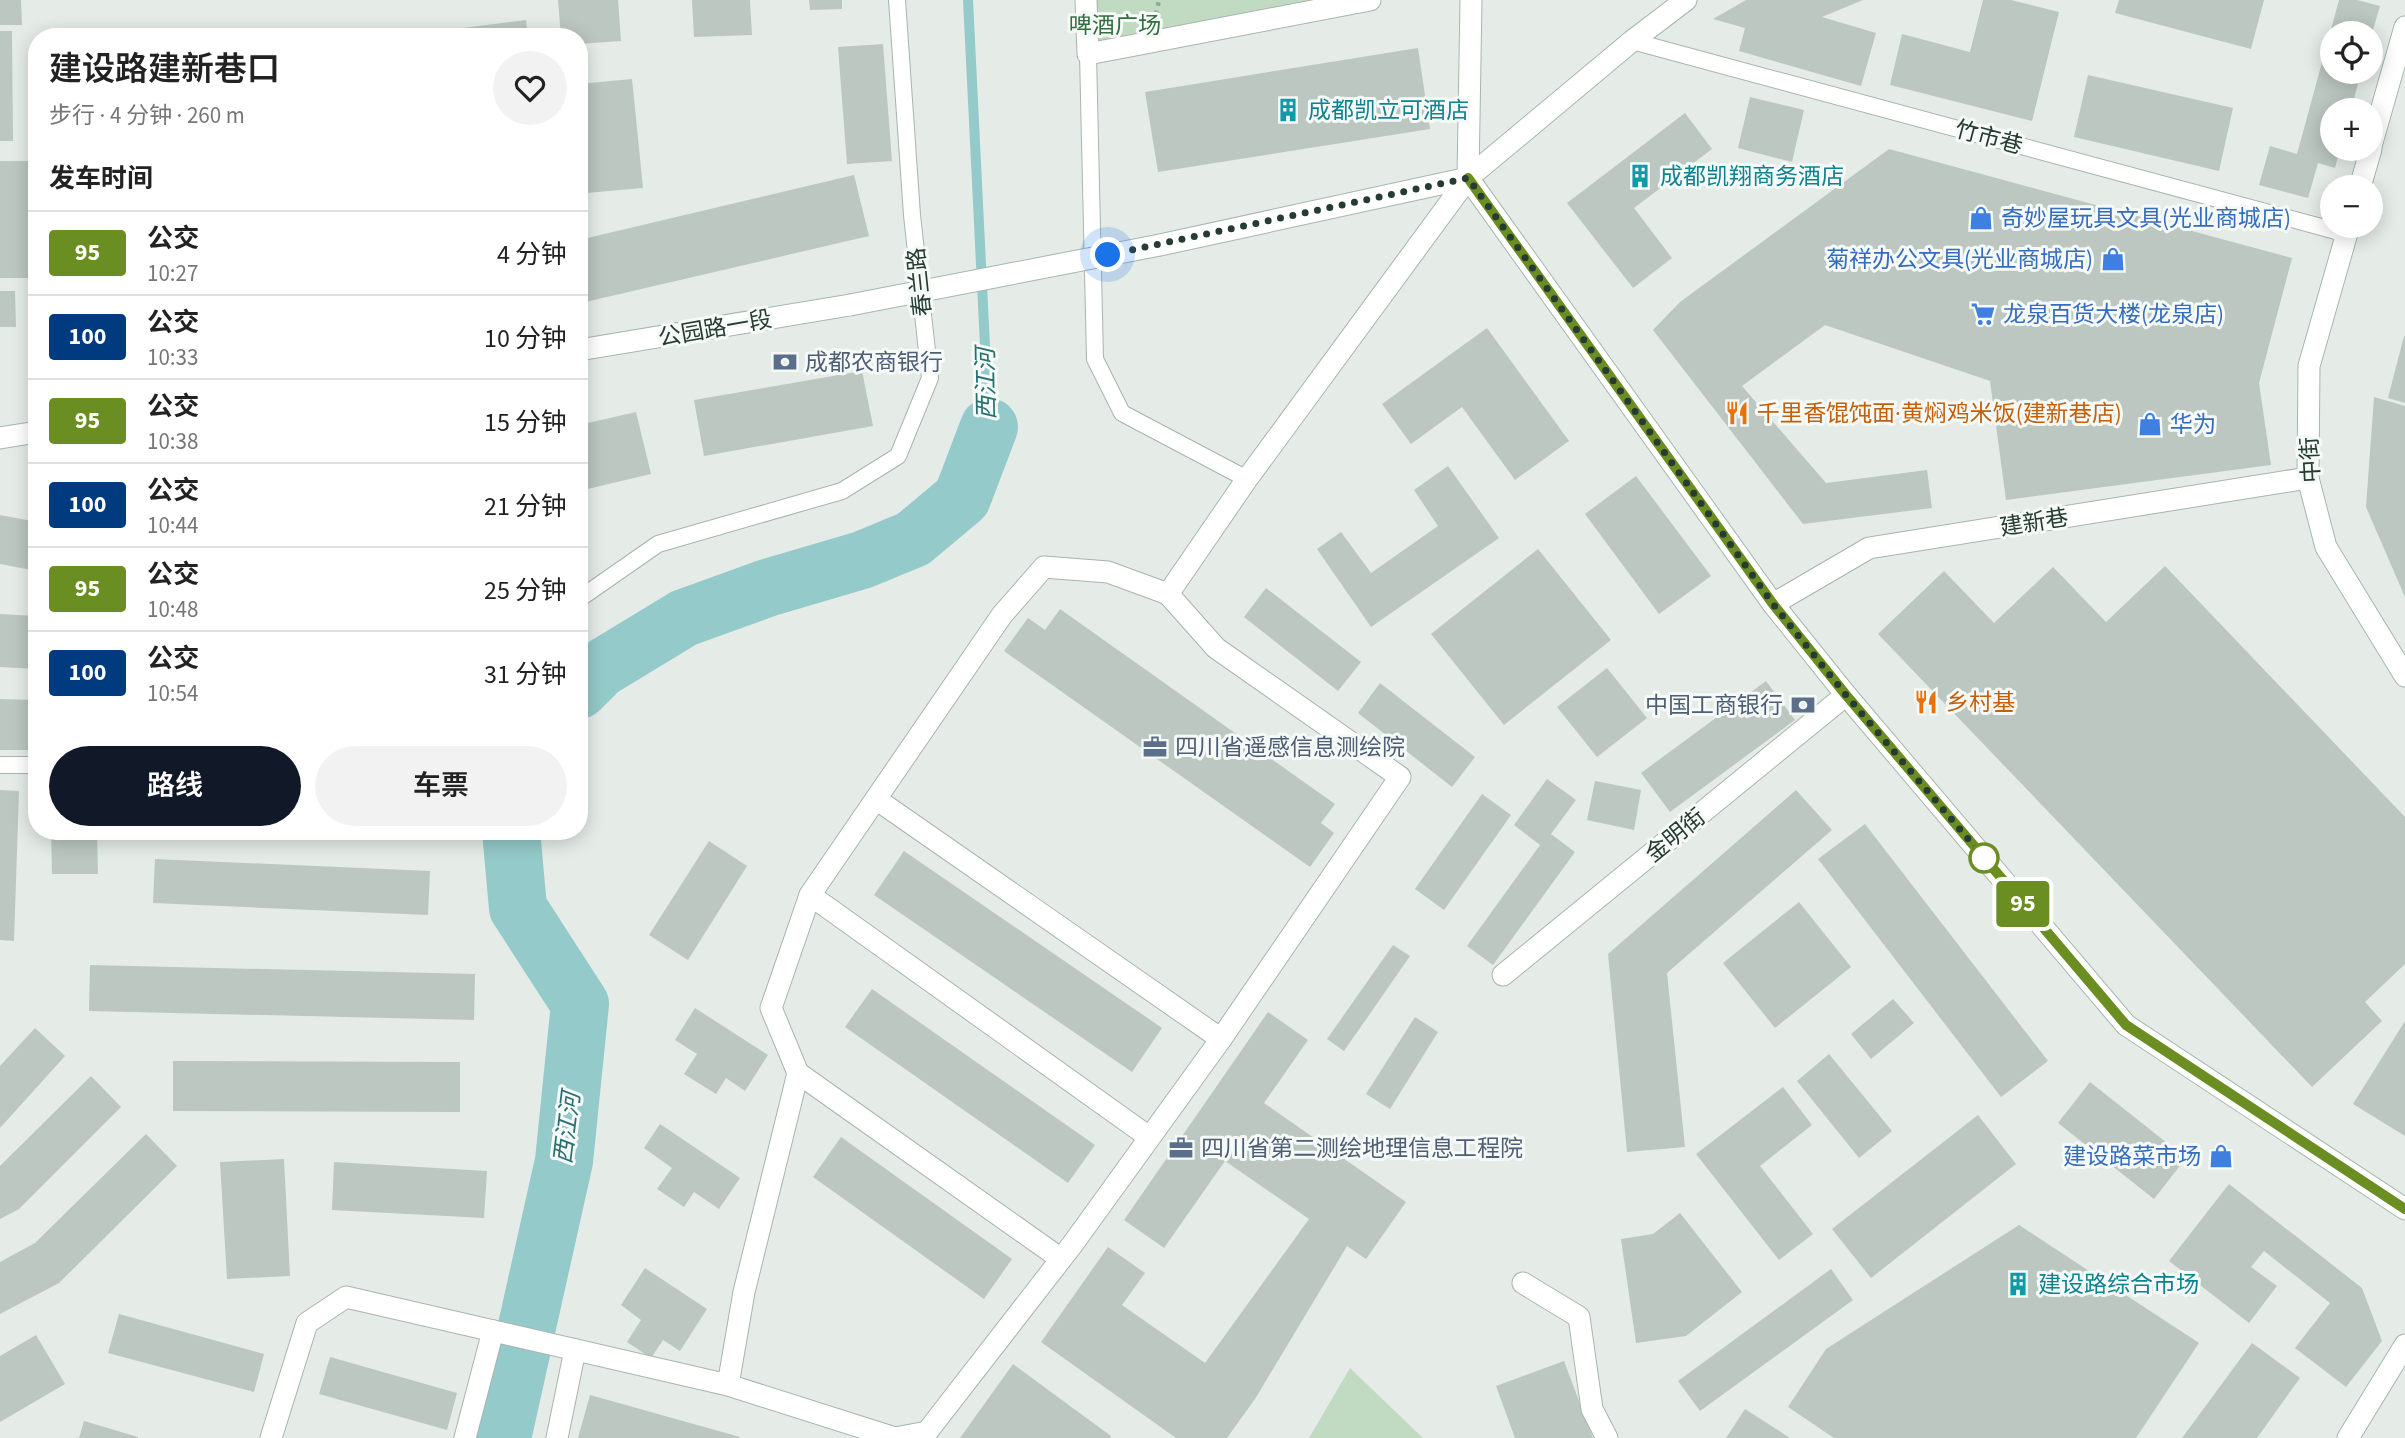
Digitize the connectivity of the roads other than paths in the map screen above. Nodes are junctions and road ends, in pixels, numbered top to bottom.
1 (897, 0) edge
2 (1086, 0) edge
3 (1370, 0) edge
4 (1471, 0) edge
5 (1686, 0) edge
6 (2405, 27) edge
7 (1632, 41) junction
8 (1088, 54) junction
9 (2383, 105) edge
10 (1468, 178) junction
11 (2320, 223) edge
12 (2346, 238) edge
13 (588, 349) edge
14 (28, 433) edge
15 (0, 438) edge
16 (2308, 478) junction
17 (1247, 479) junction
18 (588, 593) edge
19 (1168, 594) junction
20 (1773, 604) junction
21 (2405, 676) edge
22 (1846, 695) junction
23 (0, 765) edge
24 (28, 765) edge
25 (876, 800) junction
26 (810, 895) junction
27 (1503, 975) dead end
28 (1221, 1039) junction
29 (798, 1073) junction
30 (1149, 1137) junction
31 (2405, 1209) edge
32 (1061, 1259) junction
33 (1523, 1283) dead end
34 (498, 1332) junction
35 (2405, 1345) edge
36 (575, 1350) junction
37 (728, 1385) junction
38 (843, 1430) edge
39 (271, 1438) edge
40 (465, 1438) edge
41 (557, 1438) edge
42 (1607, 1438) edge
43 (2348, 1438) edge

1 - 18 lane, 春兰路
2 - 8 street
3 - 8 street
4 - 10 street
5 - 7 street
6 - 9 street
7 - 10 street
7 - 11 lane, 竹市巷
8 - 17 lane
10 - 13 street, 公园路一段, bridge
10 - 17 street
10 - 20 street
12 - 16 street, 中街
14 - 15 street
16 - 20 street, 建新巷
16 - 21 street, 中街
17 - 19 street
19 - 25 street
19 - 28 street
20 - 22 street
22 - 27 street, 金明街
22 - 31 street
23 - 24 lane
25 - 26 street
25 - 28 street
26 - 29 street
26 - 30 street
28 - 30 street
29 - 32 street
29 - 37 street
30 - 32 street
32 - 38 street
33 - 42 street
34 - 36 street
34 - 39 street
34 - 40 street
35 - 43 street
36 - 37 street
36 - 41 street
37 - 38 street

